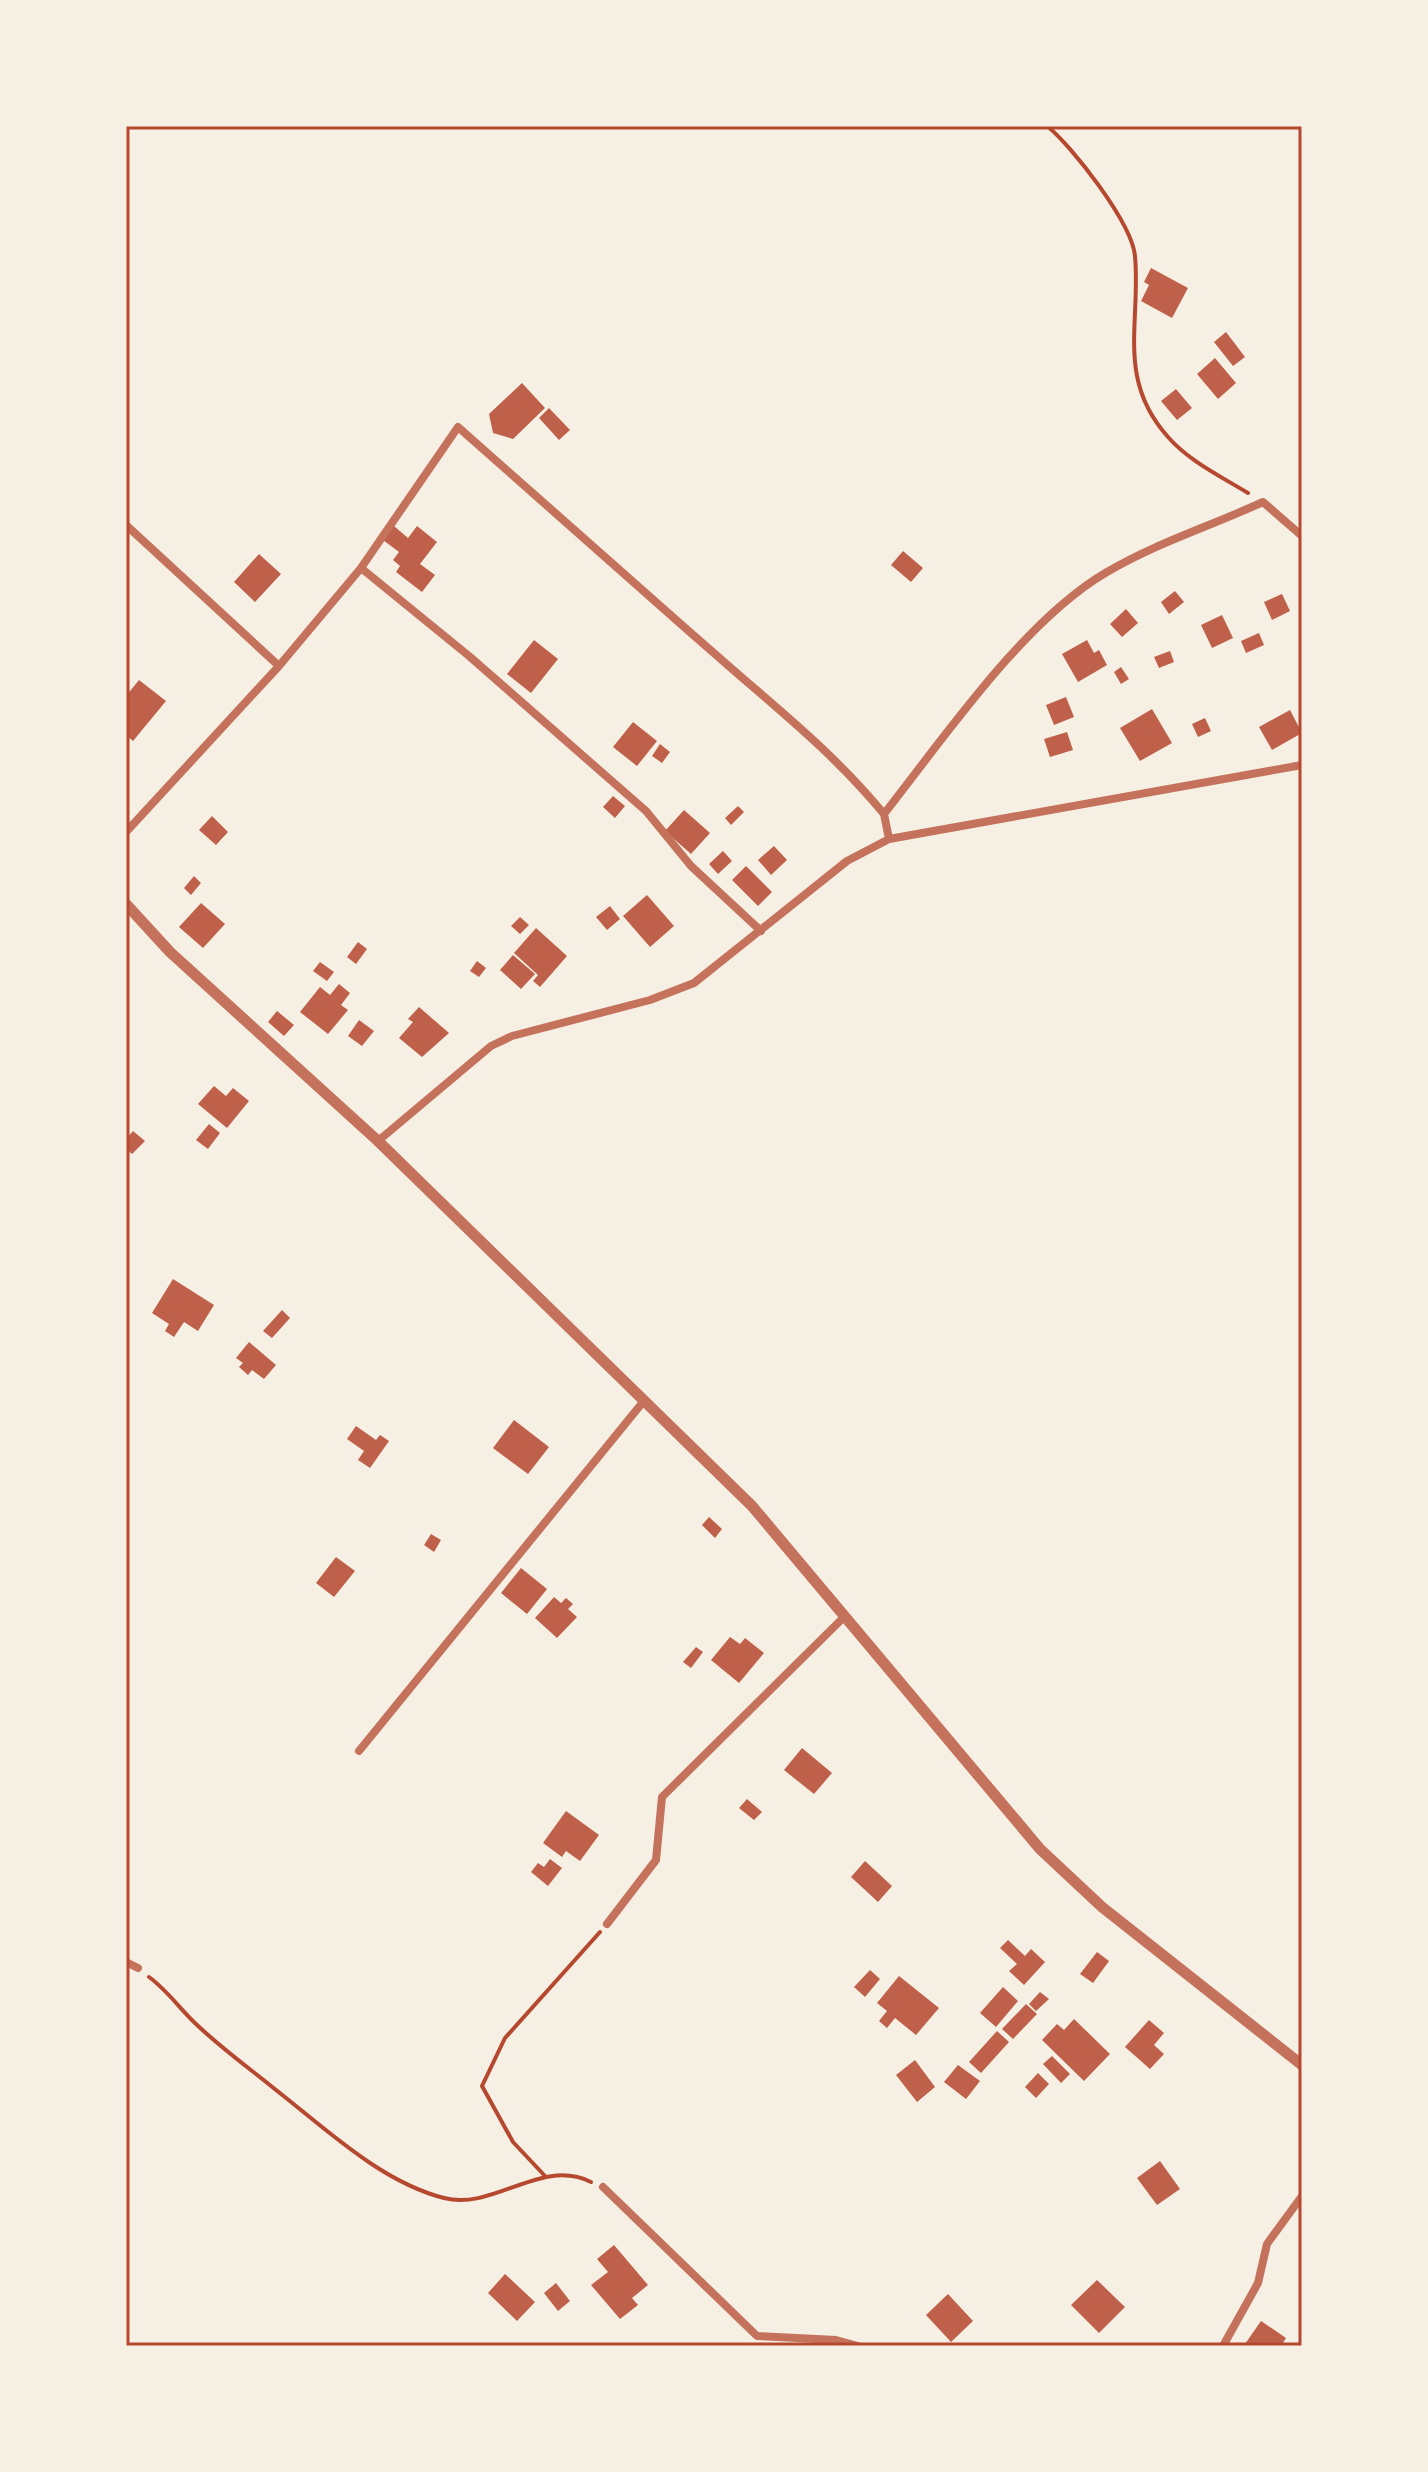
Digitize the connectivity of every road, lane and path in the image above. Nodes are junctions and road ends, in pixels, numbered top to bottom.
1 (1047, 126) edge
2 (1263, 502) junction
3 (126, 525) edge
4 (1302, 536) edge
5 (361, 568) junction
6 (279, 666) junction
7 (1302, 765) edge
8 (884, 814) junction
9 (126, 832) edge
10 (889, 839) junction
11 (126, 904) edge
12 (761, 931) junction
13 (378, 1141) junction
14 (643, 1402) junction
15 (844, 1617) junction
16 (359, 1751) dead end
17 (607, 1924) joint
18 (126, 1962) edge
19 (138, 1968) joint
20 (1302, 2065) edge
21 (545, 2176) junction
22 (603, 2187) joint
23 (1302, 2196) edge
24 (858, 2346) edge
25 (1223, 2346) edge

1 - 2 path
2 - 4 street
2 - 8 street
3 - 6 street
5 - 6 street
5 - 8 street
5 - 12 street
6 - 9 street
7 - 10 street
8 - 10 street
10 - 12 street
11 - 13 street
12 - 13 street
13 - 14 street
14 - 15 street
14 - 16 street
15 - 17 street
15 - 20 street
17 - 21 path
18 - 19 street
19 - 21 path
21 - 22 path
22 - 24 street
23 - 25 street

